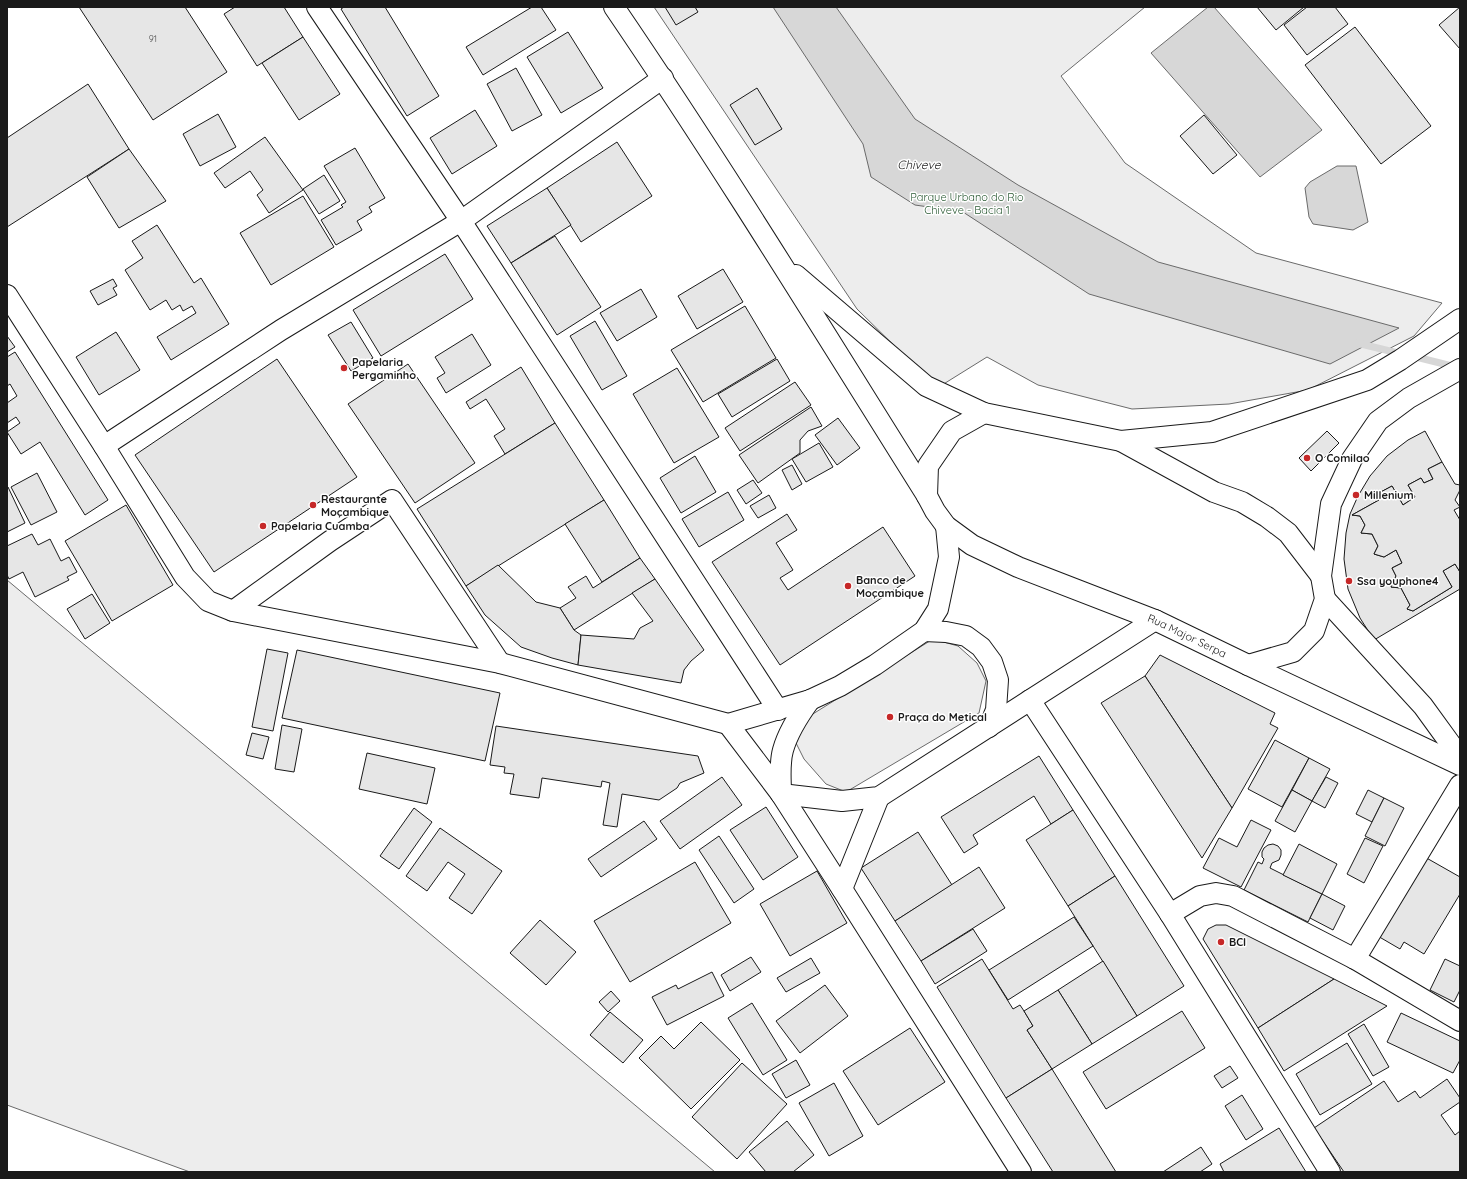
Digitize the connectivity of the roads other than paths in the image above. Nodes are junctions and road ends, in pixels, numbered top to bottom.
1 (317, 7) edge
2 (614, 7) edge
3 (662, 78) junction
4 (461, 221) junction
5 (780, 262) junction
6 (7, 295) edge
7 (1460, 319) edge
8 (1460, 369) edge
9 (984, 413) junction
10 (1121, 441) junction
11 (104, 446) junction
12 (927, 496) junction
13 (946, 526) junction
14 (1321, 576) junction
15 (1325, 599) junction
16 (233, 611) junction
17 (1155, 620) junction
18 (924, 631) junction
19 (500, 663) junction
20 (1248, 665) junction
21 (810, 700) junction
22 (1030, 700) junction
23 (778, 710) junction
24 (728, 724) junction
25 (989, 727) junction
26 (1460, 757) edge
27 (1460, 765) edge
28 (1460, 785) edge
29 (781, 794) junction
30 (879, 797) junction
31 (842, 888) junction
32 (1170, 914) junction
33 (1354, 959) junction
34 (1460, 1021) edge
35 (1021, 1172) edge
36 (1330, 1172) edge

1 - 4 street
2 - 3 street, Rua Major Serpa
3 - 4 street
3 - 5 street, Rua Major Serpa
4 - 11 street
4 - 23 street
5 - 9 street
5 - 12 street, Rua Major Serpa
6 - 11 street
7 - 10 street
8 - 14 street
9 - 10 street
9 - 12 street
10 - 14 street
11 - 16 street
12 - 13 street, Rua Major Serpa
13 - 17 street, Rua Major Serpa
13 - 18 street
14 - 15 street
15 - 20 street
15 - 26 street
16 - 19 street
16 - 19 street
17 - 20 street, Rua Major Serpa
17 - 22 street
18 - 21 street
18 - 25 street
19 - 24 street
20 - 27 street, Rua Major Serpa
21 - 23 street
21 - 29 street
22 - 25 street
22 - 32 street
23 - 24 street
24 - 29 street
25 - 30 street
28 - 33 street
29 - 30 street
29 - 31 street
30 - 31 street
31 - 35 street
32 - 33 street
32 - 36 street
33 - 34 street

